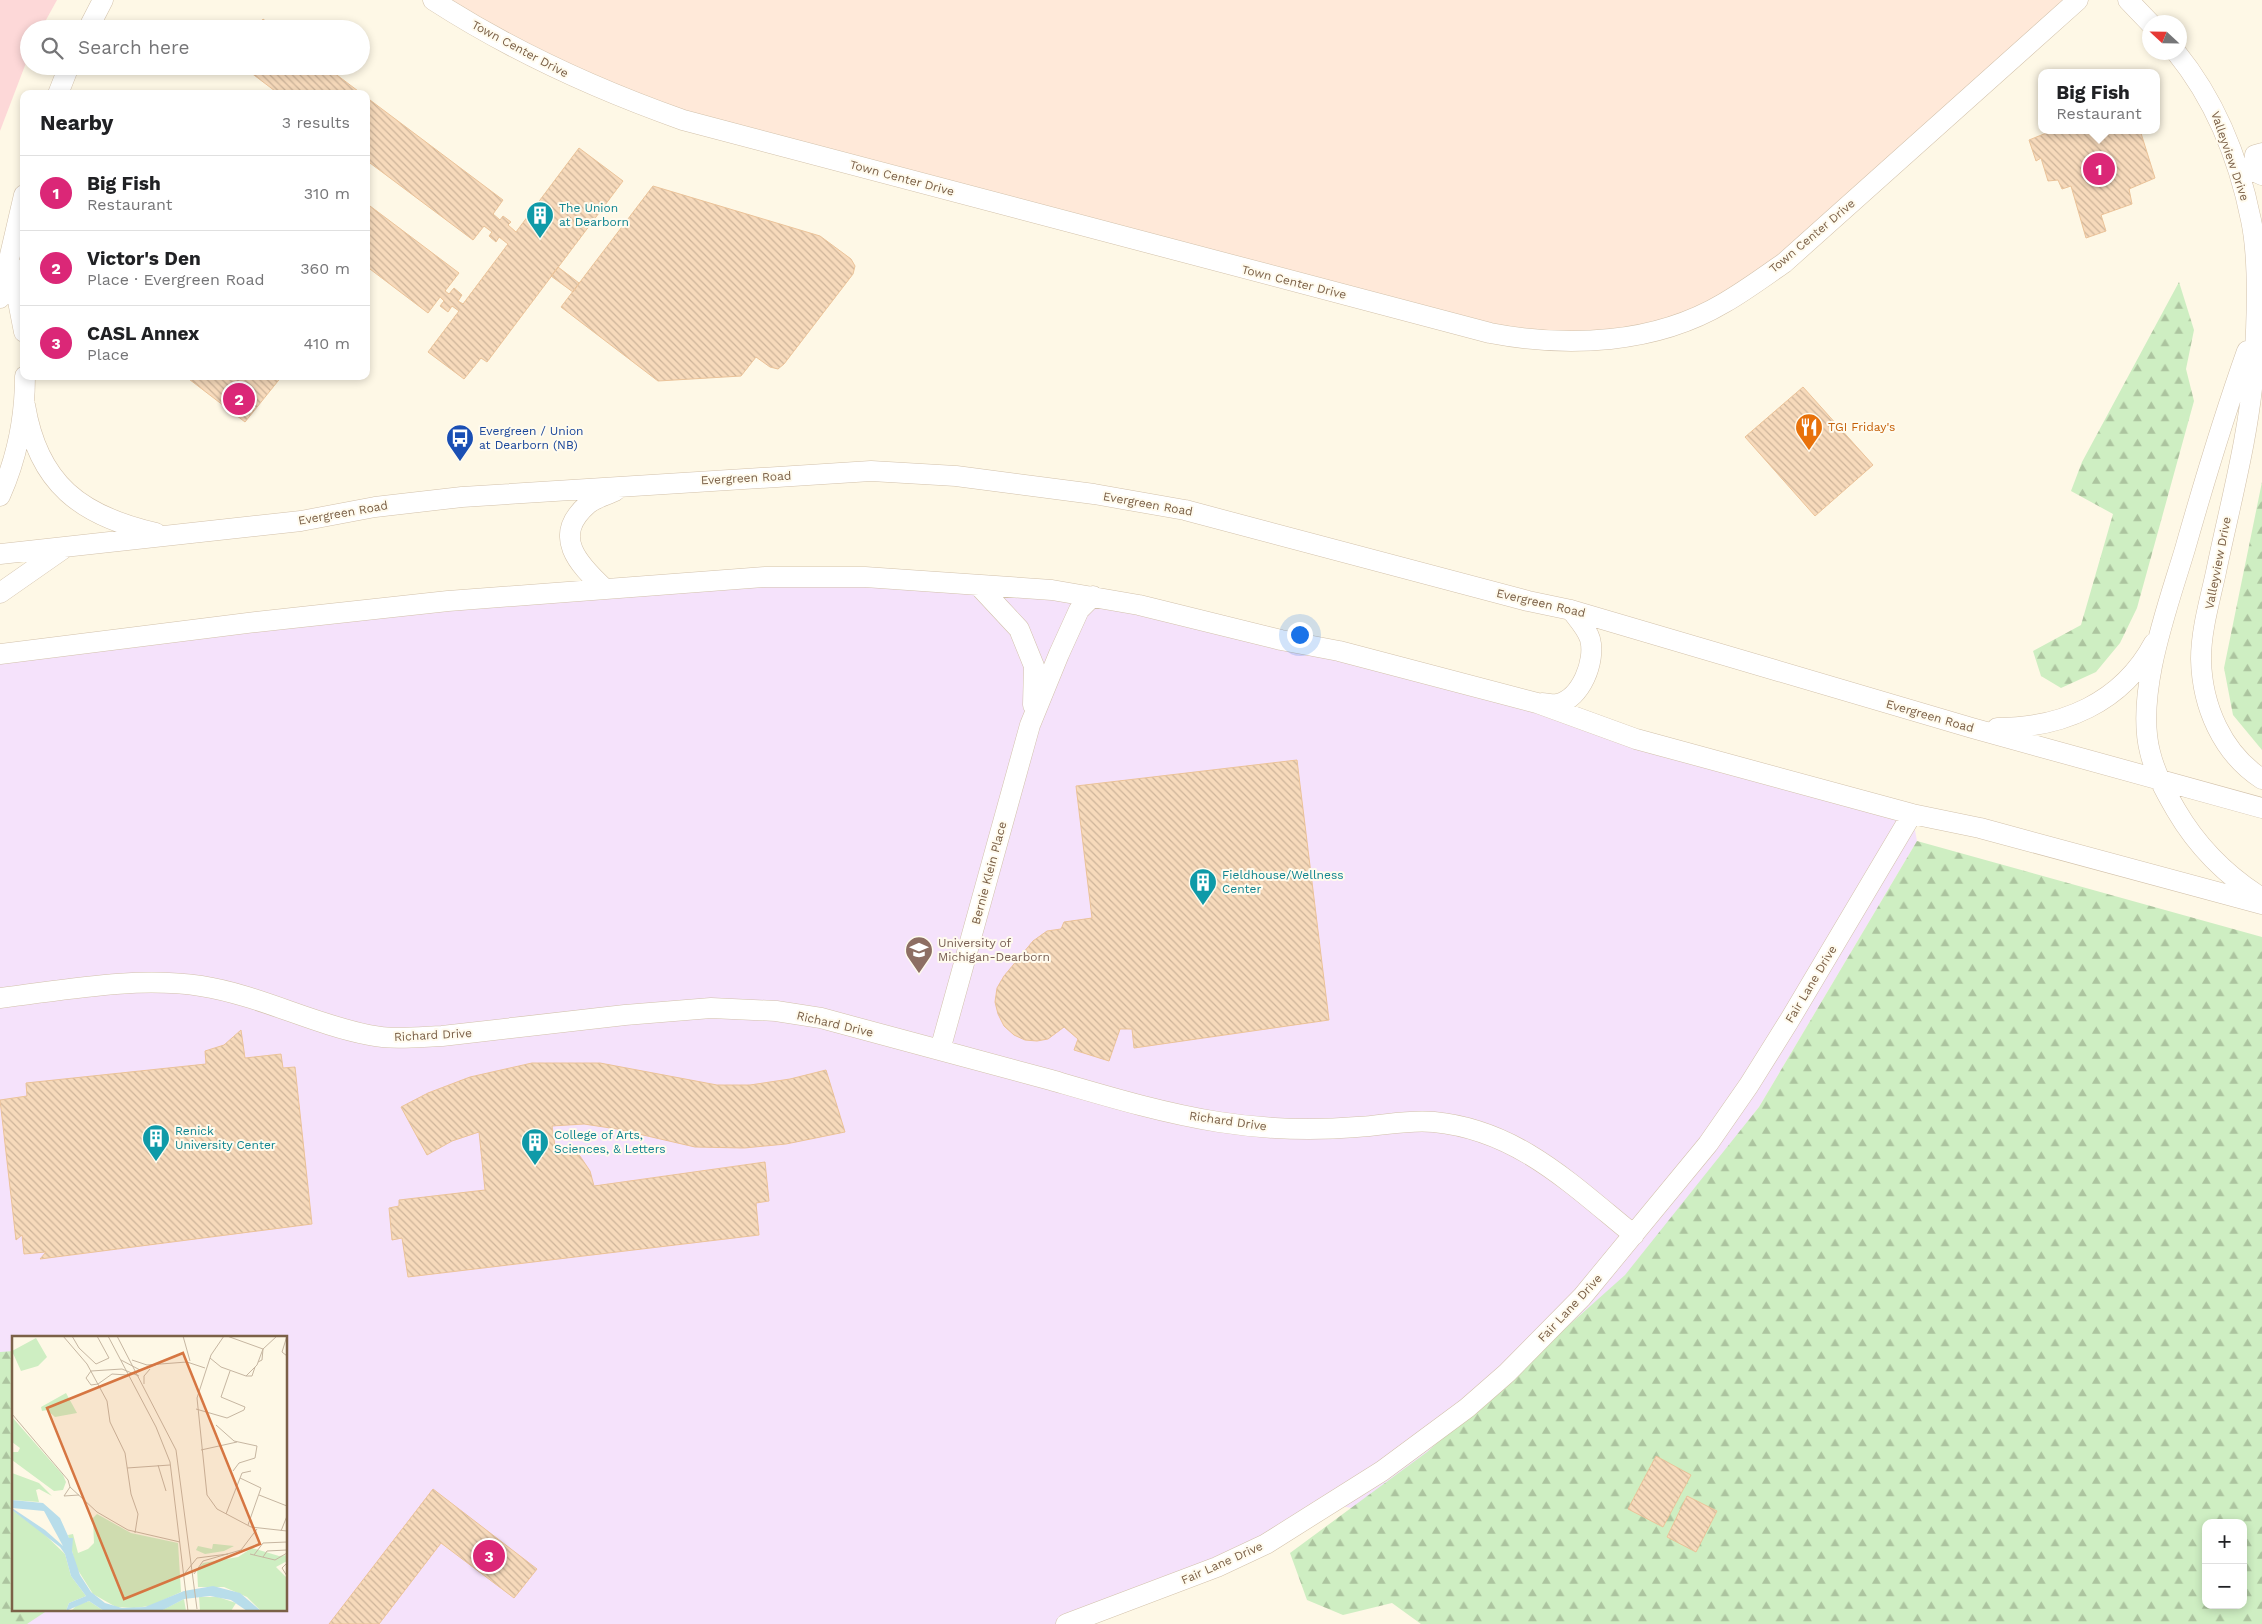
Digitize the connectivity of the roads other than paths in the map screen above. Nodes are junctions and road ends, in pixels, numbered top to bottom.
1 (103, 0) edge
2 (433, 0) edge
3 (2078, 0) edge
4 (2128, 0) edge
5 (2142, 15) edge
6 (93, 20) edge
7 (2181, 60) edge
8 (65, 75) edge
9 (60, 90) edge
10 (2262, 153) edge
11 (2251, 174) edge
12 (20, 211) edge
13 (9, 256) junction
14 (0, 298) edge
15 (20, 312) edge
16 (2254, 330) junction
17 (25, 380) edge
18 (25, 405) junction
19 (626, 486) junction
20 (0, 496) edge
21 (170, 536) junction
22 (66, 547) junction
23 (0, 554) edge
24 (978, 585) junction
25 (606, 589) junction
26 (0, 592) edge
27 (1093, 596) junction
28 (1571, 610) junction
29 (2160, 630) junction
30 (0, 654) edge
31 (1537, 703) junction
32 (1030, 725) junction
33 (1972, 728) junction
34 (2262, 778) edge
35 (2159, 780) junction
36 (2262, 808) edge
37 (1912, 814) junction
38 (2262, 898) edge
39 (2262, 904) edge
40 (0, 998) edge
41 (940, 1050) junction
42 (1634, 1235) junction
43 (1066, 1624) edge

1 - 6 street
2 - 3 street, Town Center Drive
4 - 5 street
7 - 11 street, Valleyview Drive
8 - 9 street
10 - 11 street
11 - 16 street, Valleyview Drive
12 - 13 street
13 - 14 street
13 - 15 street
16 - 29 street, Valleyview Drive
16 - 34 street, Valleyview Drive
17 - 18 street
18 - 20 street
18 - 21 street
19 - 21 street, Evergreen Road
19 - 25 street
19 - 28 street, Evergreen Road
21 - 22 street, Evergreen Road
22 - 23 street, Evergreen Road
22 - 26 street
24 - 25 street
24 - 27 street
24 - 32 street, Bernie Klein Place
25 - 30 street
27 - 31 street
27 - 32 street, Bernie Klein Place
28 - 31 street
28 - 33 street, Evergreen Road
29 - 33 street, Valleyview Drive
29 - 35 street, Valleyview Drive
31 - 37 street
32 - 41 street, Bernie Klein Place
33 - 35 street, Evergreen Road
35 - 36 street, Evergreen Road
35 - 38 street, Valleyview Drive
37 - 39 street
37 - 42 street, Fair Lane Drive
40 - 41 street, Richard Drive
41 - 42 street, Richard Drive
42 - 43 street, Fair Lane Drive

